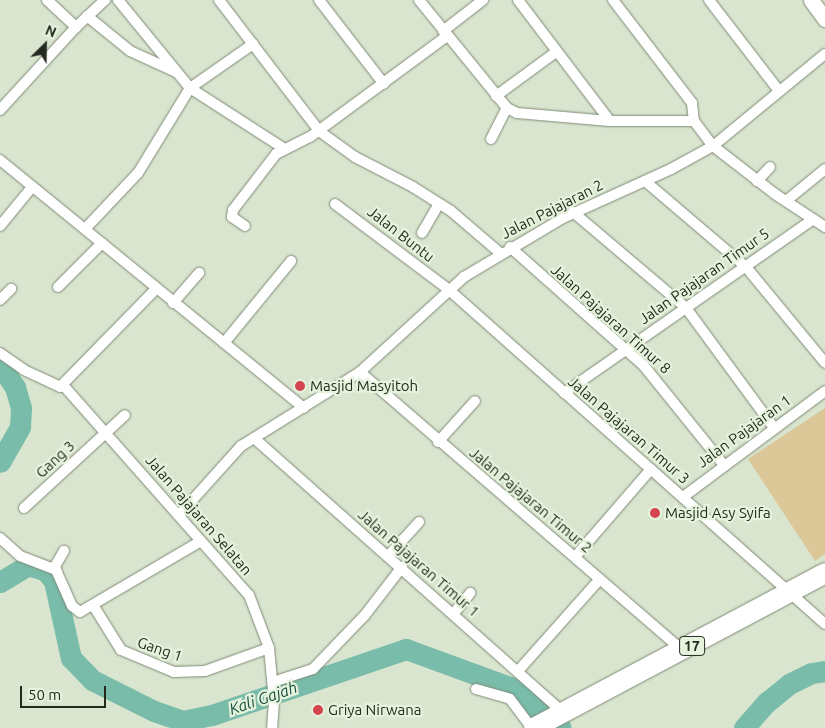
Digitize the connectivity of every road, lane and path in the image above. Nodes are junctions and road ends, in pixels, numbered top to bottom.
1 (47, 0) edge
2 (105, 0) edge
3 (118, 0) edge
4 (219, 0) edge
5 (319, 0) edge
6 (420, 0) edge
7 (483, 0) edge
8 (518, 0) edge
9 (612, 0) edge
10 (710, 0) edge
11 (811, 0) edge
12 (87, 16) junction
13 (825, 19) edge
14 (76, 26) junction
15 (445, 33) junction
16 (252, 44) junction
17 (556, 52) junction
18 (825, 54) edge
19 (177, 73) junction
20 (384, 84) junction
21 (190, 88) junction
22 (779, 91) junction
23 (496, 96) junction
24 (507, 108) junction
25 (0, 110) edge
26 (610, 121) junction
27 (694, 121) junction
28 (319, 130) junction
29 (491, 139) dead end
30 (713, 146) junction
31 (283, 148) junction
32 (0, 160) edge
33 (770, 167) dead end
34 (825, 169) edge
35 (645, 181) junction
36 (757, 181) junction
37 (32, 187) junction
38 (786, 201) junction
39 (335, 204) dead end
40 (439, 204) junction
41 (573, 212) junction
42 (813, 219) junction
43 (0, 226) edge
44 (245, 226) dead end
45 (825, 227) edge
46 (85, 229) junction
47 (422, 232) dead end
48 (102, 243) junction
49 (510, 247) junction
50 (500, 253) junction
51 (291, 261) dead end
52 (746, 267) junction
53 (198, 273) dead end
54 (58, 287) dead end
55 (11, 289) dead end
56 (156, 289) junction
57 (448, 289) junction
58 (0, 300) edge
59 (173, 303) junction
60 (686, 308) junction
61 (224, 343) junction
62 (624, 349) junction
63 (0, 353) edge
64 (825, 363) edge
65 (360, 372) junction
66 (63, 385) junction
67 (825, 391) edge
68 (564, 392) junction
69 (474, 401) dead end
70 (304, 408) junction
71 (125, 415) dead end
72 (774, 428) junction
73 (106, 432) junction
74 (254, 438) junction
75 (438, 442) junction
76 (724, 466) junction
77 (651, 469) junction
78 (683, 497) junction
79 (24, 508) dead end
80 (179, 515) junction
81 (419, 522) dead end
82 (0, 538) edge
83 (202, 541) junction
84 (64, 550) dead end
85 (388, 556) junction
86 (575, 558) junction
87 (402, 567) junction
88 (54, 568) junction
89 (825, 574) edge
90 (600, 579) junction
91 (791, 592) junction
92 (470, 593) dead end
93 (93, 605) junction
94 (454, 613) junction
95 (825, 624) edge
96 (269, 648) junction
97 (683, 651) junction
98 (518, 671) junction
99 (273, 684) junction
100 (476, 689) dead end
101 (560, 712) junction
102 (535, 727) edge
103 (272, 728) edge

1 - 14 street
2 - 12 street
3 - 19 street
4 - 16 street
5 - 20 street
6 - 15 street
7 - 15 street
8 - 17 street
9 - 27 street
10 - 22 street
11 - 13 street
12 - 14 street
12 - 19 street
14 - 25 street
15 - 20 street
15 - 23 street
16 - 21 street
16 - 28 street
17 - 23 street
17 - 26 street
18 - 22 street, Jalan Pajajaran 2
19 - 21 street
20 - 28 street
21 - 31 street
21 - 46 street
22 - 30 street, Jalan Pajajaran 2
23 - 24 street
24 - 26 street
24 - 29 street
26 - 27 street
27 - 30 street
28 - 31 street
28 - 40 street
30 - 35 street, Jalan Pajajaran 2
30 - 36 street
31 - 44 street
32 - 37 street
33 - 36 street
34 - 38 street
35 - 41 street, Jalan Pajajaran 2
35 - 52 street
36 - 38 street
37 - 43 street
37 - 46 street
38 - 42 street
39 - 57 street, Jalan Buntu
40 - 47 street
40 - 50 street
41 - 49 street, Jalan Pajajaran 2
41 - 60 street
42 - 45 street
42 - 52 street, Jalan Pajajaran Timur 5
46 - 48 street
48 - 54 street
48 - 56 street
49 - 50 street, Jalan Pajajaran 2
49 - 62 street, Jalan Pajajaran Timur 8
50 - 57 street, Jalan Pajajaran 2
51 - 61 street
52 - 60 street, Jalan Pajajaran Timur 5
52 - 64 street
53 - 59 street
55 - 58 street
56 - 59 street
56 - 66 street
57 - 65 street, Jalan Pajajaran 2
57 - 68 street, Jalan Pajajaran Timur 3
59 - 61 street
60 - 62 street, Jalan Pajajaran Timur 5
60 - 72 street
61 - 70 street
62 - 68 street, Jalan Pajajaran Timur 5
62 - 76 street, Jalan Pajajaran Timur 8
63 - 66 street
65 - 70 street, Jalan Pajajaran 2
65 - 75 street, Jalan Pajajaran Timur 2
66 - 73 street, Jalan Pajajaran Selatan
67 - 72 street, Jalan Pajajaran 1
68 - 77 street, Jalan Pajajaran Timur 3
69 - 75 street
70 - 74 street, Jalan Pajajaran 2
71 - 73 street, Gang 3
72 - 76 street, Jalan Pajajaran 1
73 - 79 street, Gang 3
73 - 80 street, Jalan Pajajaran Selatan
74 - 80 street, Jalan Pajajaran 2
74 - 85 street, Jalan Pajajaran Timur 1
75 - 86 street, Jalan Pajajaran Timur 2
76 - 78 street, Jalan Pajajaran 1
77 - 78 street, Jalan Pajajaran Timur 3
77 - 86 street
78 - 91 street, Jalan Pajajaran Timur 3
80 - 83 street, Jalan Pajajaran Selatan
81 - 85 street
82 - 88 street
83 - 93 street
83 - 96 street, Jalan Pajajaran Selatan
84 - 88 street
85 - 87 street, Jalan Pajajaran Timur 1
86 - 90 street, Jalan Pajajaran Timur 2
87 - 94 street, Jalan Pajajaran Timur 1
87 - 99 street
88 - 93 street
89 - 91 highway, 17
90 - 97 street, Jalan Pajajaran Timur 2
90 - 98 street
91 - 95 street, Jalan Pajajaran Timur 3
91 - 97 highway, 17
92 - 94 street
93 - 96 street, Gang 1
94 - 98 street, Jalan Pajajaran Timur 1
96 - 99 street, Jalan Pajajaran Selatan
97 - 101 highway, 17
98 - 101 street, Jalan Pajajaran Timur 1
99 - 103 street, Jalan Pajajaran Selatan
100 - 102 street
101 - 102 highway, 17

